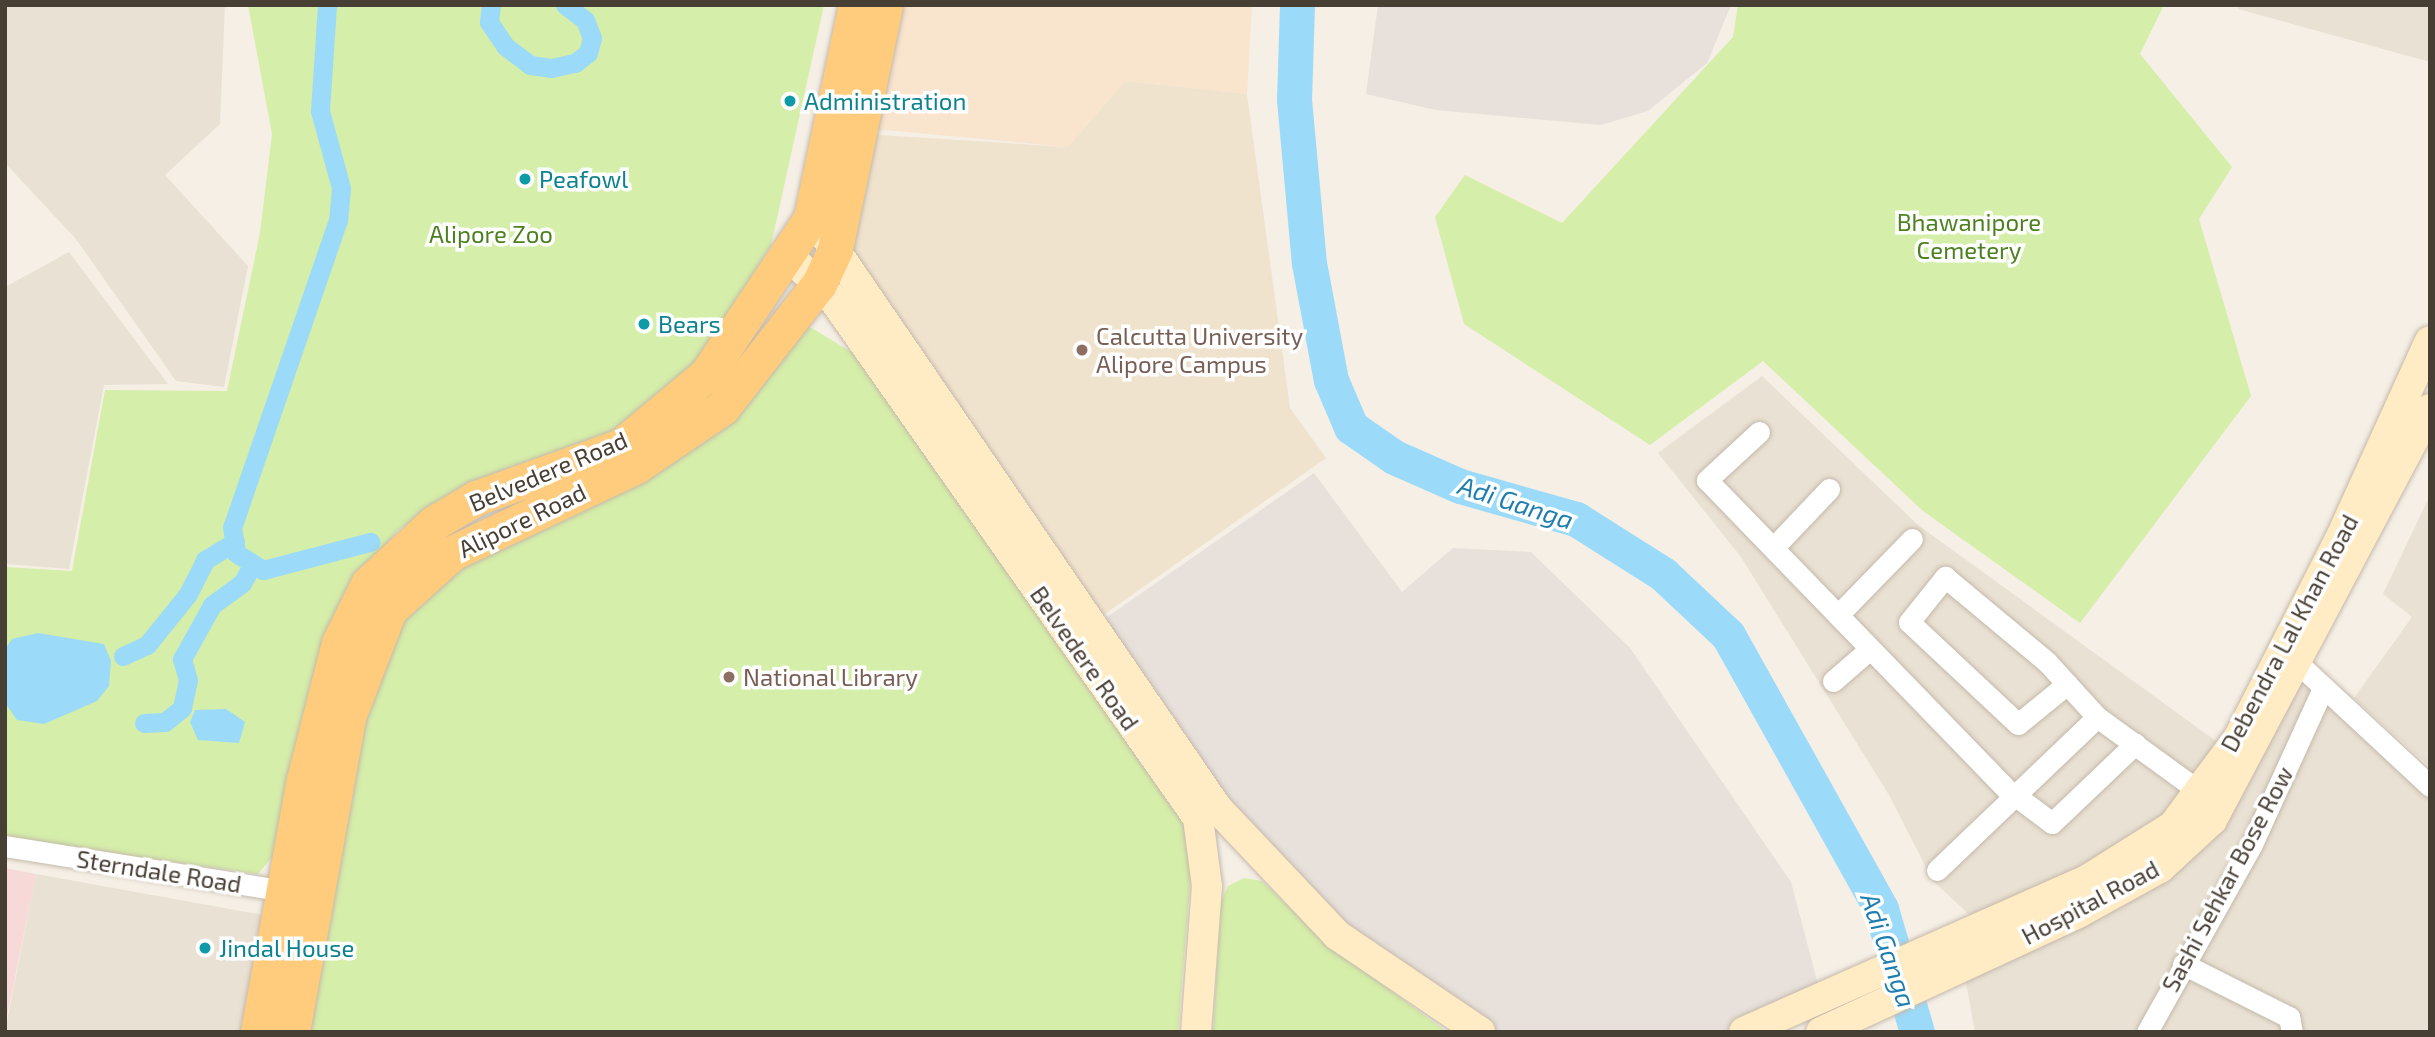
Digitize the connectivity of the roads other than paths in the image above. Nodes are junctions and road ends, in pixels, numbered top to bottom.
1 (856, 5) edge
2 (885, 5) edge
3 (811, 218) junction
4 (835, 249) junction
5 (790, 257) junction
6 (819, 284) junction
7 (2430, 341) edge
8 (2430, 409) edge
9 (1759, 432) dead end
10 (1829, 489) dead end
11 (1912, 539) dead end
12 (1774, 547) junction
13 (1838, 615) junction
14 (1870, 649) junction
15 (2290, 657) junction
16 (1833, 681) dead end
17 (2067, 684) junction
18 (2323, 688) junction
19 (2097, 717) junction
20 (2135, 744) junction
21 (2430, 786) edge
22 (2199, 791) junction
23 (2011, 793) junction
24 (1208, 813) junction
25 (5, 846) edge
26 (1257, 855) junction
27 (1937, 870) dead end
28 (1207, 886) junction
29 (298, 894) junction
30 (2183, 964) junction
31 (1831, 1027) edge
32 (258, 1032) edge
33 (292, 1032) edge
34 (1196, 1032) edge
35 (1479, 1032) edge
36 (1744, 1032) edge
37 (2147, 1032) edge
38 (2292, 1032) edge

1 - 3 highway, Belvedere Road
2 - 4 highway
3 - 4 main road
3 - 5 highway, Belvedere Road
4 - 6 highway
4 - 24 main road
5 - 6 main road, Belvedere Road
5 - 29 highway, Belvedere Road
6 - 24 main road, Belvedere Road
6 - 29 highway, Alipore Road
7 - 15 main road, Debendra Lal Khan Road
8 - 15 main road, Hospital Road
9 - 12 street
10 - 12 street
11 - 13 street
12 - 13 street
13 - 14 street
14 - 16 street
14 - 23 street
15 - 18 street
15 - 22 main road, Debendra Lal Khan Road
15 - 31 main road, Hospital Road
17 - 17 street
17 - 19 street
18 - 21 street
18 - 30 street, Sashi Sehkar Bose Row
19 - 20 street
19 - 23 street
20 - 22 street
20 - 23 street
22 - 36 main road, Debendra Lal Khan Road
23 - 27 street
24 - 26 main road
24 - 28 main road, Belvedere Road
25 - 29 street, Sterndale Road
26 - 28 main road
26 - 35 main road
28 - 34 main road, Belvedere Road
29 - 32 highway, Belvedere Road
29 - 33 highway, Alipore Road
30 - 37 street, Sashi Sehkar Bose Row
30 - 38 street

